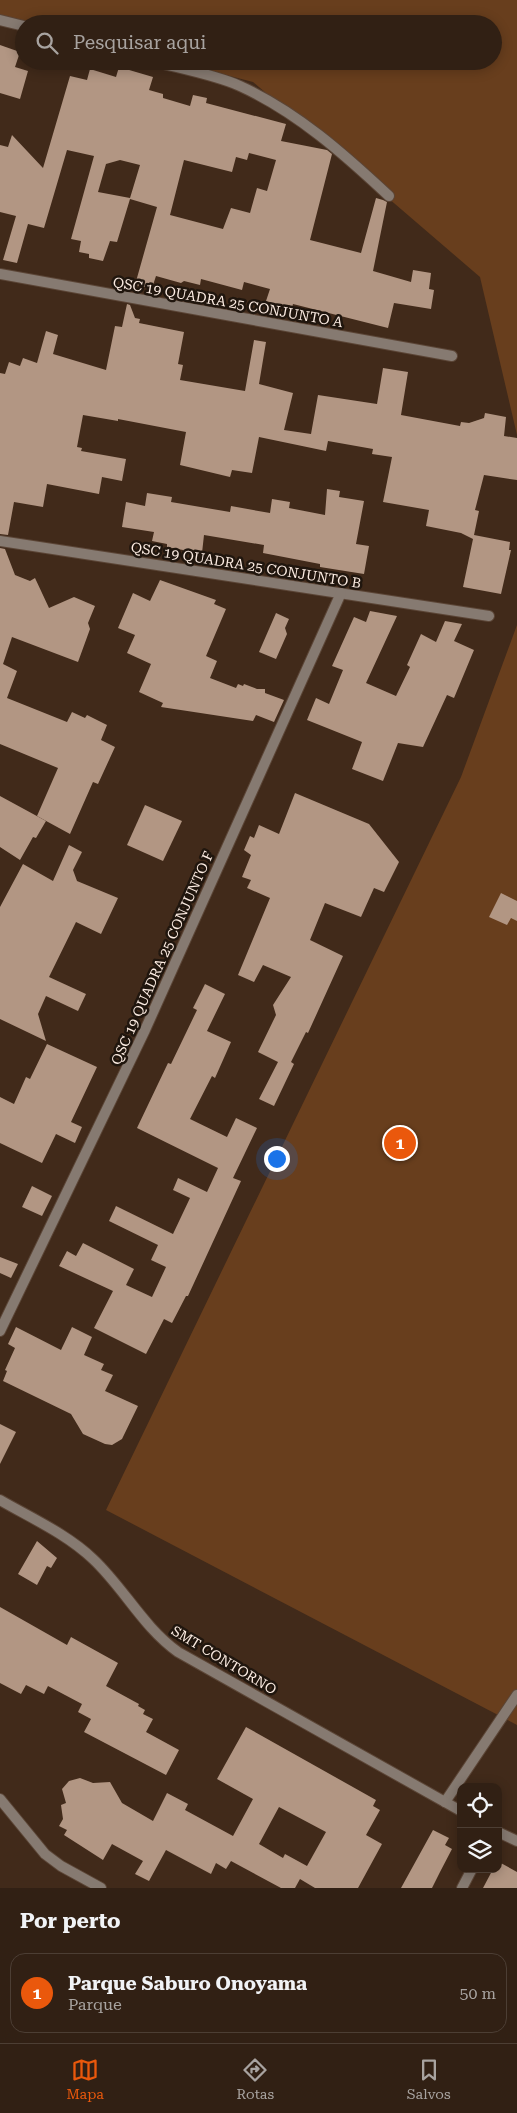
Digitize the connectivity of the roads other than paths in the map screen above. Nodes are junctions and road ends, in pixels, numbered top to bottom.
1 (0, 20) edge
2 (15, 24) edge
3 (185, 70) edge
4 (389, 196) dead end
5 (0, 274) edge
6 (452, 356) dead end
7 (0, 541) edge
8 (341, 593) junction
9 (489, 616) dead end
10 (0, 1331) edge
11 (0, 1500) edge
12 (517, 1695) edge
13 (0, 1800) edge
14 (445, 1802) junction
15 (457, 1809) edge
16 (502, 1834) edge
17 (517, 1841) edge
18 (470, 1873) edge
19 (101, 1888) edge
20 (462, 1888) edge

1 - 2 street
3 - 4 street
5 - 6 street, QSC 19 QUADRA 25 CONJUNTO A
7 - 8 street, QSC 19 QUADRA 25 CONJUNTO B
8 - 9 street, QSC 19 QUADRA 25 CONJUNTO B
8 - 10 street, QSC 19 QUADRA 25 CONJUNTO F
11 - 14 street, SMT CONTORNO
12 - 14 street
13 - 19 street
14 - 15 street, SMT CONTORNO
16 - 17 street
18 - 20 street

